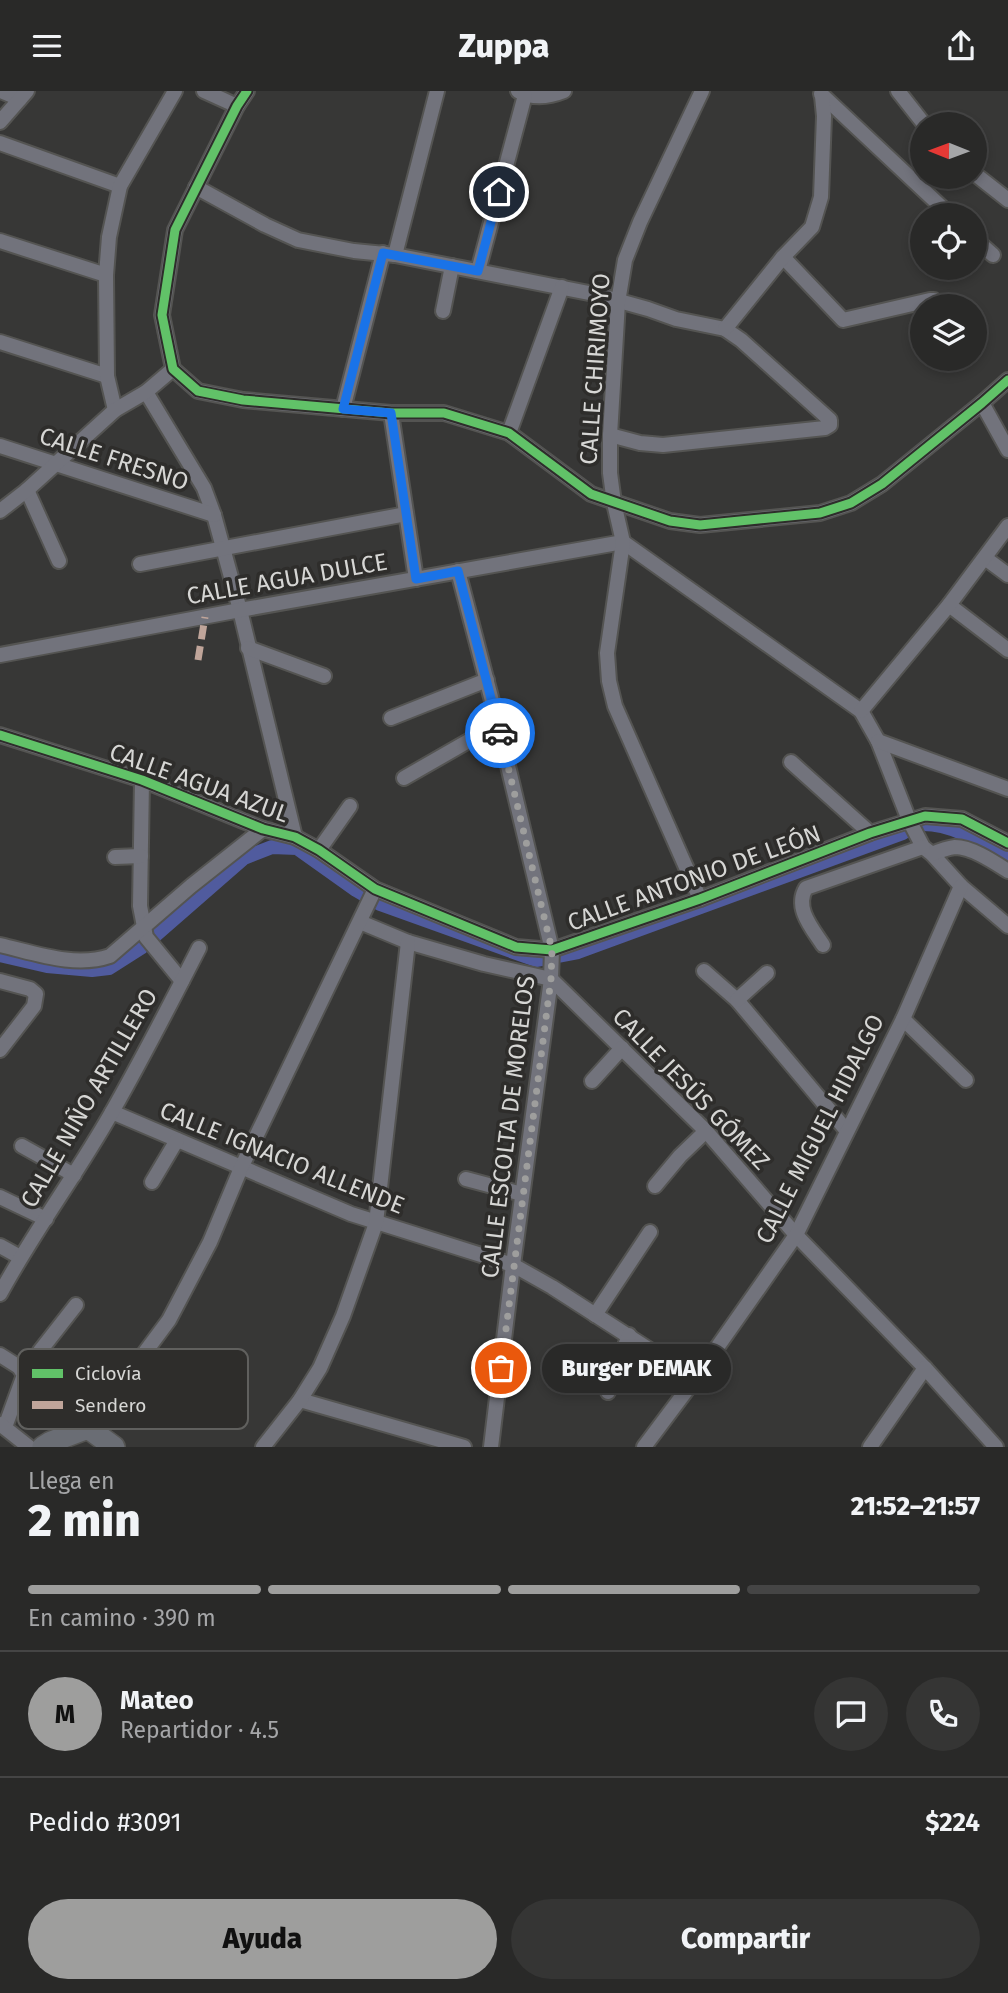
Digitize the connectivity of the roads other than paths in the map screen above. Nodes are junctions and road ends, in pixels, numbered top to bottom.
1 (1, 91) edge
2 (175, 91) edge
3 (204, 91) edge
4 (247, 91) edge
5 (438, 91) edge
6 (564, 91) edge
7 (702, 91) edge
8 (898, 91) edge
9 (522, 93) edge
10 (820, 93) edge
11 (23, 95) edge
12 (237, 106) junction
13 (915, 112) edge
14 (0, 123) edge
15 (0, 143) edge
16 (987, 183) edge
17 (120, 186) junction
18 (196, 187) junction
19 (1008, 200) edge
20 (937, 203) edge
21 (0, 241) edge
22 (987, 250) edge
23 (389, 254) junction
24 (993, 255) dead end
25 (783, 257) junction
26 (452, 266) junction
27 (478, 271) junction
28 (106, 275) junction
29 (562, 287) junction
30 (618, 302) junction
31 (910, 304) edge
32 (443, 311) dead end
33 (725, 329) junction
34 (0, 342) edge
35 (173, 369) junction
36 (107, 376) junction
37 (1008, 380) edge
38 (146, 392) junction
39 (982, 403) junction
40 (343, 409) junction
41 (116, 410) junction
42 (391, 413) junction
43 (509, 433) junction
44 (610, 435) junction
45 (0, 446) edge
46 (1008, 450) edge
47 (55, 463) junction
48 (27, 489) junction
49 (614, 503) junction
50 (0, 511) edge
51 (406, 514) junction
52 (214, 515) junction
53 (1008, 526) edge
54 (623, 542) junction
55 (223, 549) junction
56 (985, 558) junction
57 (59, 561) dead end
58 (140, 565) dead end
59 (458, 571) junction
60 (1008, 575) edge
61 (416, 579) junction
62 (948, 605) junction
63 (240, 610) junction
64 (248, 648) junction
65 (1008, 650) edge
66 (0, 655) edge
67 (324, 676) dead end
68 (487, 680) junction
69 (861, 711) junction
70 (391, 718) dead end
71 (498, 724) junction
72 (0, 735) edge
73 (878, 741) junction
74 (790, 762) dead end
75 (404, 778) dead end
76 (142, 781) junction
77 (1008, 789) edge
78 (349, 806) dead end
79 (263, 829) junction
80 (870, 833) junction
81 (295, 838) junction
82 (919, 838) junction
83 (1008, 843) edge
84 (319, 851) junction
85 (141, 856) junction
86 (115, 857) dead end
87 (1008, 871) edge
88 (961, 886) junction
89 (373, 893) junction
90 (700, 899) junction
91 (362, 919) junction
92 (1008, 926) edge
93 (149, 938) junction
94 (408, 941) junction
95 (0, 945) edge
96 (823, 945) dead end
97 (199, 948) dead end
98 (551, 965) junction
99 (704, 971) dead end
100 (767, 972) dead end
101 (0, 981) edge
102 (182, 981) junction
103 (737, 1000) junction
104 (903, 1019) junction
105 (622, 1048) junction
106 (0, 1050) edge
107 (966, 1080) dead end
108 (592, 1081) dead end
109 (112, 1112) junction
110 (847, 1131) junction
111 (706, 1132) junction
112 (177, 1140) junction
113 (22, 1146) dead end
114 (241, 1168) junction
115 (74, 1175) junction
116 (466, 1179) dead end
117 (152, 1182) dead end
118 (655, 1187) dead end
119 (522, 1194) junction
120 (0, 1197) edge
121 (46, 1219) junction
122 (376, 1223) junction
123 (650, 1232) dead end
124 (796, 1235) junction
125 (0, 1246) edge
126 (20, 1257) junction
127 (513, 1265) junction
128 (0, 1294) edge
129 (76, 1305) dead end
130 (595, 1315) junction
131 (628, 1335) junction
132 (42, 1349) edge
133 (147, 1349) edge
134 (0, 1355) edge
135 (18, 1366) edge
136 (925, 1367) junction
137 (695, 1379) junction
138 (18, 1388) edge
139 (608, 1391) dead end
140 (300, 1400) junction
141 (3, 1425) edge
142 (86, 1429) edge
143 (90, 1429) edge
144 (29, 1447) edge
145 (43, 1447) edge
146 (114, 1447) edge
147 (263, 1447) edge
148 (464, 1447) edge
149 (491, 1447) edge
150 (644, 1447) edge
151 (870, 1447) edge
152 (996, 1447) edge

1 - 11 street
2 - 17 street
3 - 12 street
4 - 12 street
5 - 23 street
6 - 9 street
7 - 30 street, CALLE CHIRIMOYO
8 - 13 street
9 - 27 street
10 - 20 street
10 - 25 street
11 - 14 street
12 - 18 street
15 - 17 street
16 - 19 street
17 - 28 street
18 - 23 street
18 - 35 street
21 - 28 street
22 - 24 street
23 - 26 street
23 - 40 street
25 - 31 street
25 - 33 street
26 - 27 street
26 - 32 street
27 - 29 street
28 - 36 street
29 - 30 street
29 - 43 street
30 - 33 street
30 - 44 street, CALLE CHIRIMOYO
33 - 44 street
34 - 36 street
35 - 38 street
35 - 40 street
36 - 41 street
37 - 39 street
38 - 41 street
38 - 52 street
39 - 46 street
39 - 49 street
40 - 42 street
41 - 47 street
42 - 43 street
42 - 51 street
43 - 49 street
44 - 49 street, CALLE CHIRIMOYO
45 - 47 street, CALLE FRESNO
47 - 48 street
47 - 52 street, CALLE FRESNO
48 - 50 street
48 - 57 street
49 - 54 street, CALLE CHIRIMOYO
51 - 55 street
51 - 61 street
52 - 55 street
53 - 56 street
54 - 59 street, CALLE AGUA DULCE
54 - 69 street
54 - 90 street
55 - 58 street
55 - 63 street
56 - 60 street
56 - 62 street
59 - 61 street, CALLE AGUA DULCE
59 - 68 street, CALLE ESCOLTA DE MORELOS
61 - 63 street, CALLE AGUA DULCE
62 - 65 street
62 - 69 street
63 - 64 street
63 - 66 street, CALLE AGUA DULCE
64 - 67 street
64 - 81 street
68 - 70 street
68 - 71 street, CALLE ESCOLTA DE MORELOS
69 - 73 street
71 - 75 street
71 - 98 street, CALLE ESCOLTA DE MORELOS
72 - 76 street, CALLE AGUA AZUL
73 - 77 street
73 - 82 street
74 - 80 street
76 - 79 street, CALLE AGUA AZUL
76 - 85 street
78 - 84 street
79 - 81 street, CALLE AGUA AZUL
79 - 93 street
80 - 82 street, CALLE ANTONIO DE LEÓN
80 - 90 street, CALLE ANTONIO DE LEÓN
81 - 84 street, CALLE AGUA AZUL
82 - 83 street
82 - 87 street
82 - 88 street
82 - 96 street
84 - 89 street, CALLE AGUA AZUL
85 - 86 street
85 - 93 street
88 - 92 street
88 - 104 street, CALLE MIGUEL HIDALGO
89 - 91 street
89 - 98 street, CALLE ANTONIO DE LEÓN
90 - 98 street, CALLE ANTONIO DE LEÓN
91 - 94 street
91 - 114 street
93 - 95 street
93 - 102 street, CALLE NIÑO ARTILLERO
94 - 98 street
94 - 122 street
97 - 102 street
98 - 105 street, CALLE JESÚS GÓMEZ
98 - 119 street, CALLE ESCOLTA DE MORELOS
99 - 103 street
100 - 103 street
101 - 106 street
102 - 109 street, CALLE NIÑO ARTILLERO
103 - 110 street
104 - 107 street
104 - 110 street, CALLE MIGUEL HIDALGO
105 - 108 street
105 - 111 street, CALLE JESÚS GÓMEZ
109 - 112 street, CALLE IGNACIO ALLENDE
109 - 115 street, CALLE NIÑO ARTILLERO
110 - 124 street, CALLE MIGUEL HIDALGO
111 - 118 street
111 - 124 street, CALLE JESÚS GÓMEZ
112 - 114 street, CALLE IGNACIO ALLENDE
112 - 117 street
113 - 115 street
114 - 122 street, CALLE IGNACIO ALLENDE
114 - 133 street
115 - 121 street, CALLE NIÑO ARTILLERO
116 - 119 street
119 - 127 street, CALLE ESCOLTA DE MORELOS
120 - 121 street
121 - 126 street, CALLE NIÑO ARTILLERO
122 - 127 street, CALLE IGNACIO ALLENDE
122 - 140 street
123 - 130 street
124 - 136 street, CALLE JESÚS GÓMEZ
124 - 137 street, CALLE MIGUEL HIDALGO
125 - 126 street
126 - 128 street, CALLE NIÑO ARTILLERO
127 - 130 street, CALLE IGNACIO ALLENDE
127 - 149 street, CALLE ESCOLTA DE MORELOS
129 - 132 street
130 - 131 street, CALLE IGNACIO ALLENDE
131 - 137 street, CALLE IGNACIO ALLENDE
131 - 139 street
134 - 135 street
136 - 151 street
136 - 152 street, CALLE JESÚS GÓMEZ
137 - 150 street, CALLE MIGUEL HIDALGO
138 - 141 street
140 - 147 street
140 - 148 street
141 - 144 street
142 - 145 street
143 - 146 street

